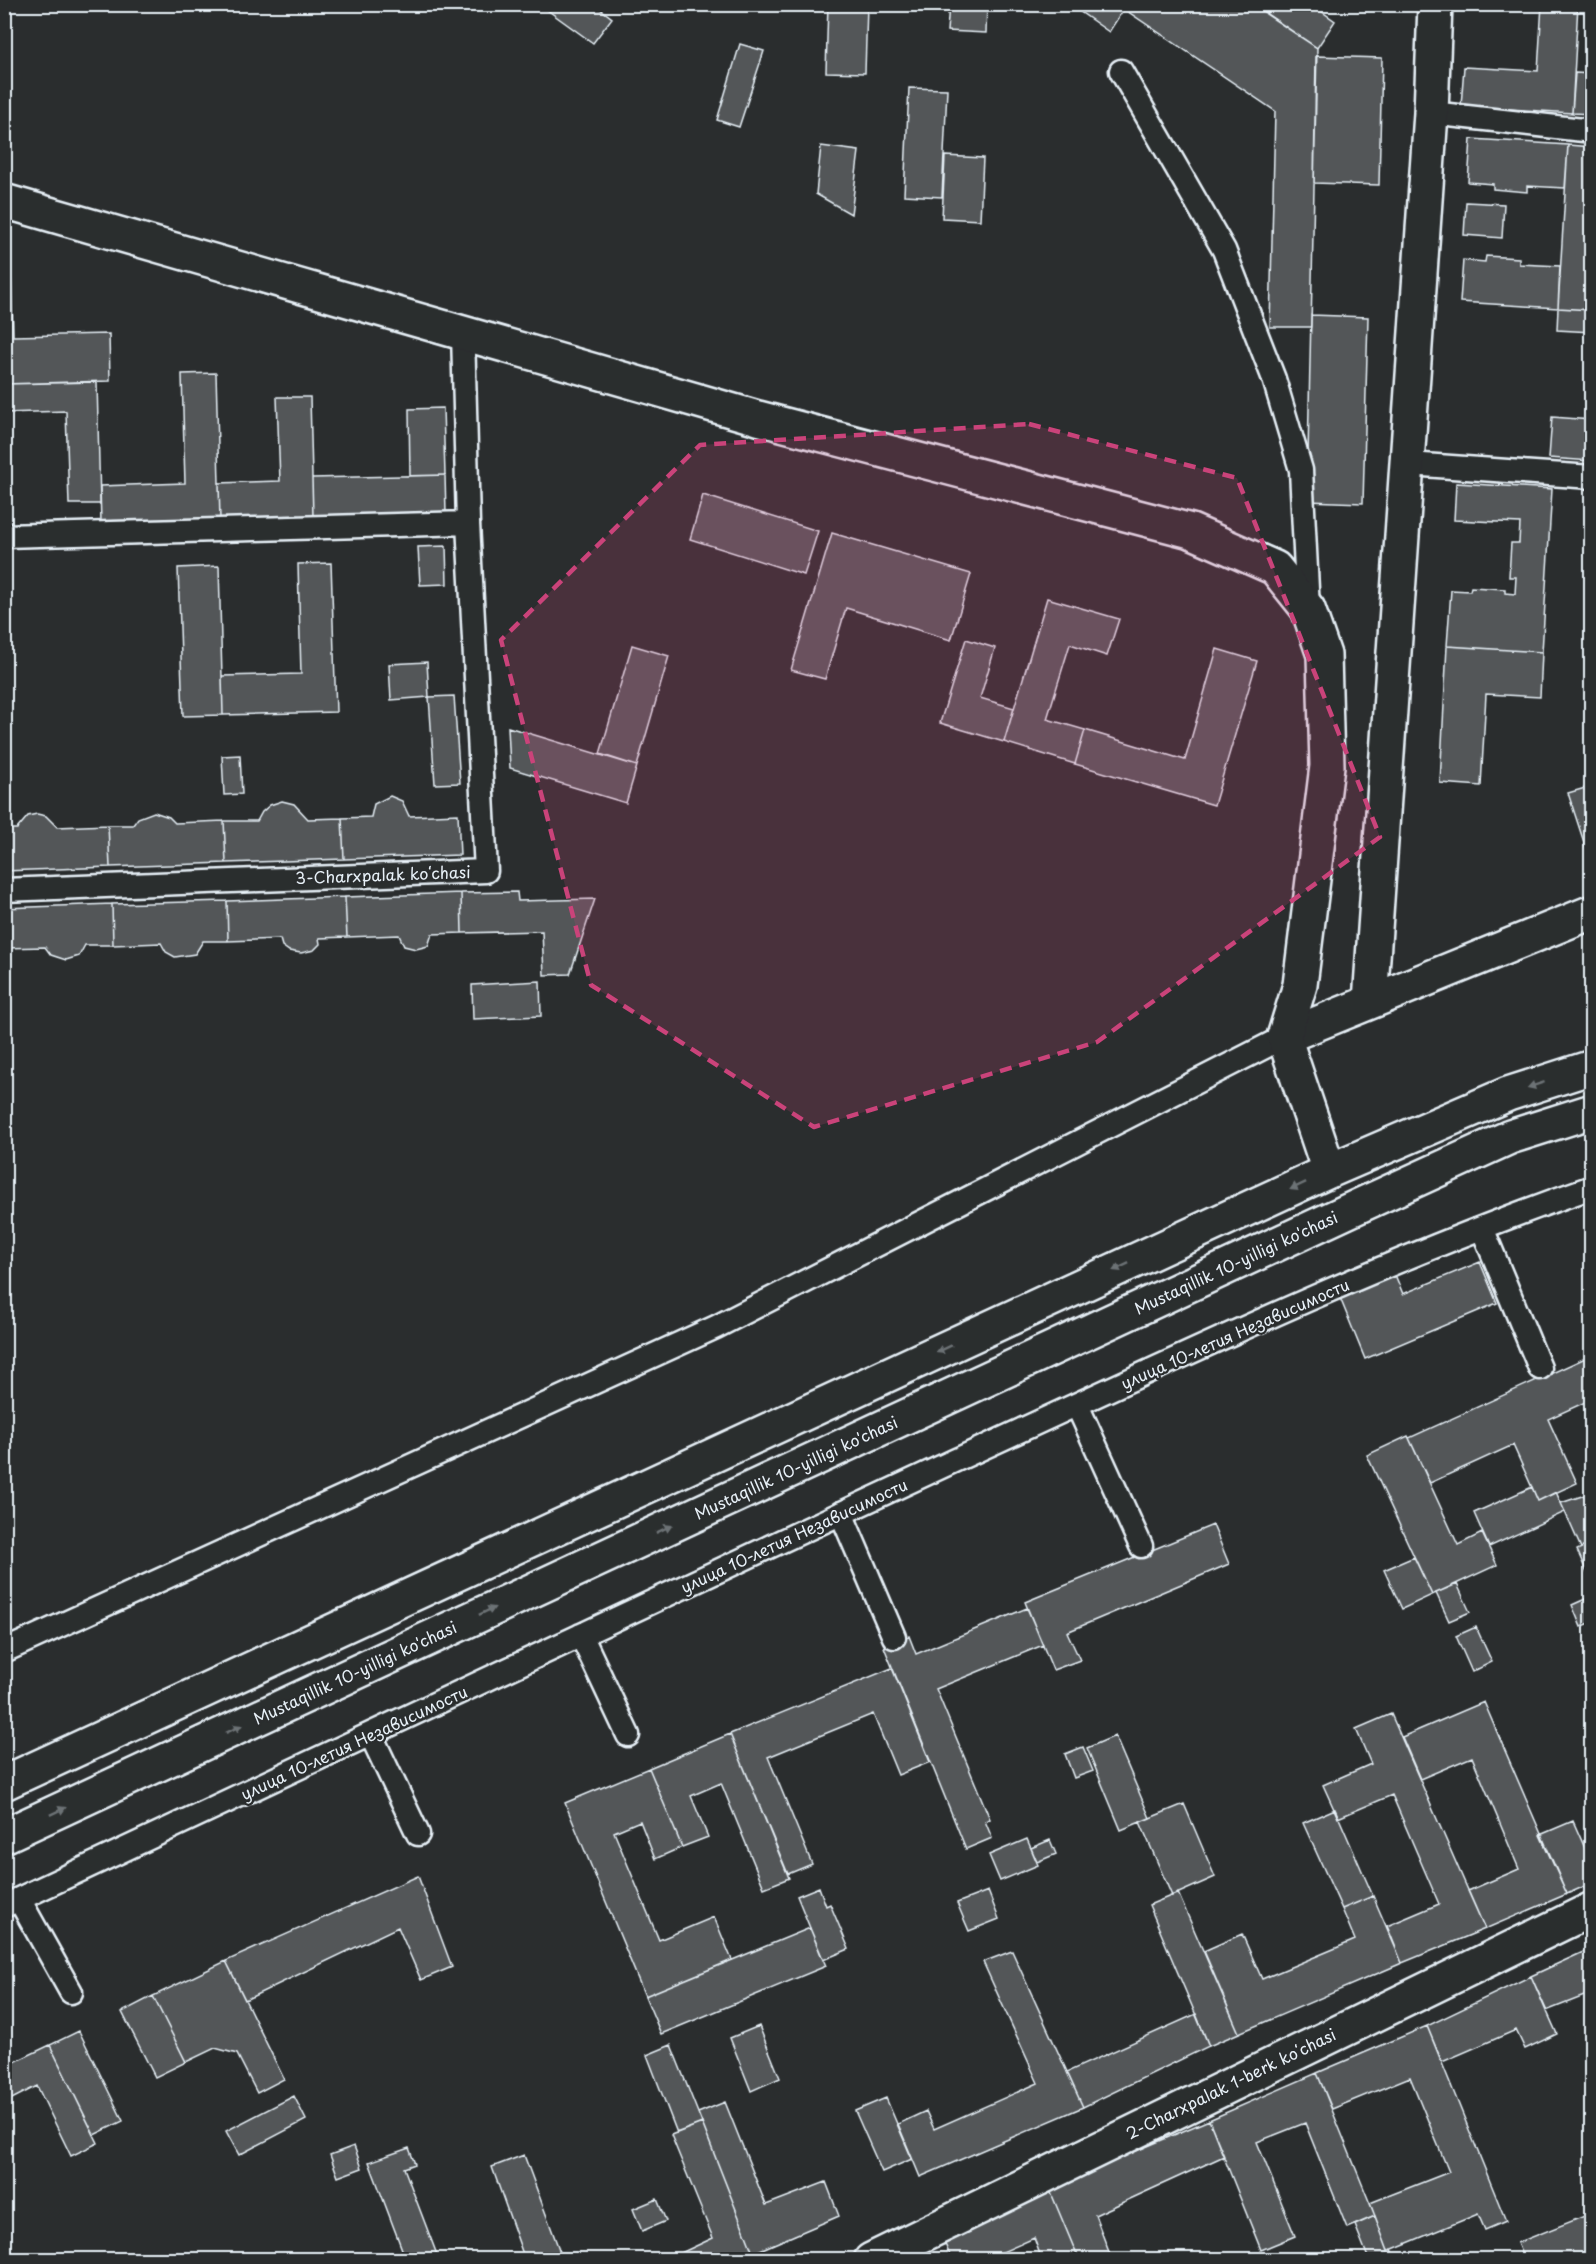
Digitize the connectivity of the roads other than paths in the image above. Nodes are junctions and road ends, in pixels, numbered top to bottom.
1 (1434, 4) edge
2 (1121, 71) dead end
3 (1431, 113) junction
4 (1592, 131) edge
5 (4, 201) edge
6 (463, 332) junction
7 (1408, 464) junction
8 (1592, 477) edge
9 (468, 523) junction
10 (4, 536) edge
11 (1308, 609) junction
12 (4, 890) edge
13 (1592, 912) edge
14 (1370, 1002) junction
15 (1284, 1036) junction
16 (1592, 1067) edge
17 (1592, 1111) edge
18 (1329, 1171) junction
19 (1592, 1187) edge
20 (1482, 1228) junction
21 (1540, 1368) dead end
22 (1077, 1405) junction
23 (840, 1513) junction
24 (1141, 1546) dead end
25 (582, 1635) junction
26 (894, 1636) dead end
27 (4, 1651) edge
28 (371, 1735) junction
29 (628, 1735) dead end
30 (4, 1783) edge
31 (418, 1834) dead end
32 (4, 1836) edge
33 (12, 1902) edge
34 (1592, 1909) edge
35 (71, 1992) dead end
36 (871, 2259) edge

1 - 3 street
2 - 11 lane
3 - 4 lane
3 - 7 street
5 - 6 street
6 - 9 lane, 3-Charxpalak koʻchasi
6 - 11 street
7 - 8 lane
7 - 14 street
9 - 10 lane
9 - 12 lane, 3-Charxpalak koʻchasi
11 - 15 street
13 - 14 street
14 - 15 street
15 - 18 street
15 - 27 lane
16 -> 18 street
32 -> 17 street, Mustaqillik 10-yilligi ko'chasi
18 -> 30 street
19 - 20 lane, улица 10-летия Независимости
20 - 21 lane
20 - 22 lane, улица 10-летия Независимости
22 - 23 lane, улица 10-летия Независимости
22 - 24 lane
23 - 25 lane, улица 10-летия Независимости
23 - 26 lane
25 - 28 lane, улица 10-летия Независимости
25 - 29 lane
28 - 31 lane
28 - 33 lane, улица 10-летия Независимости
33 - 35 lane
34 - 36 street, 2-Charxpalak 1-berk koʻchasi

